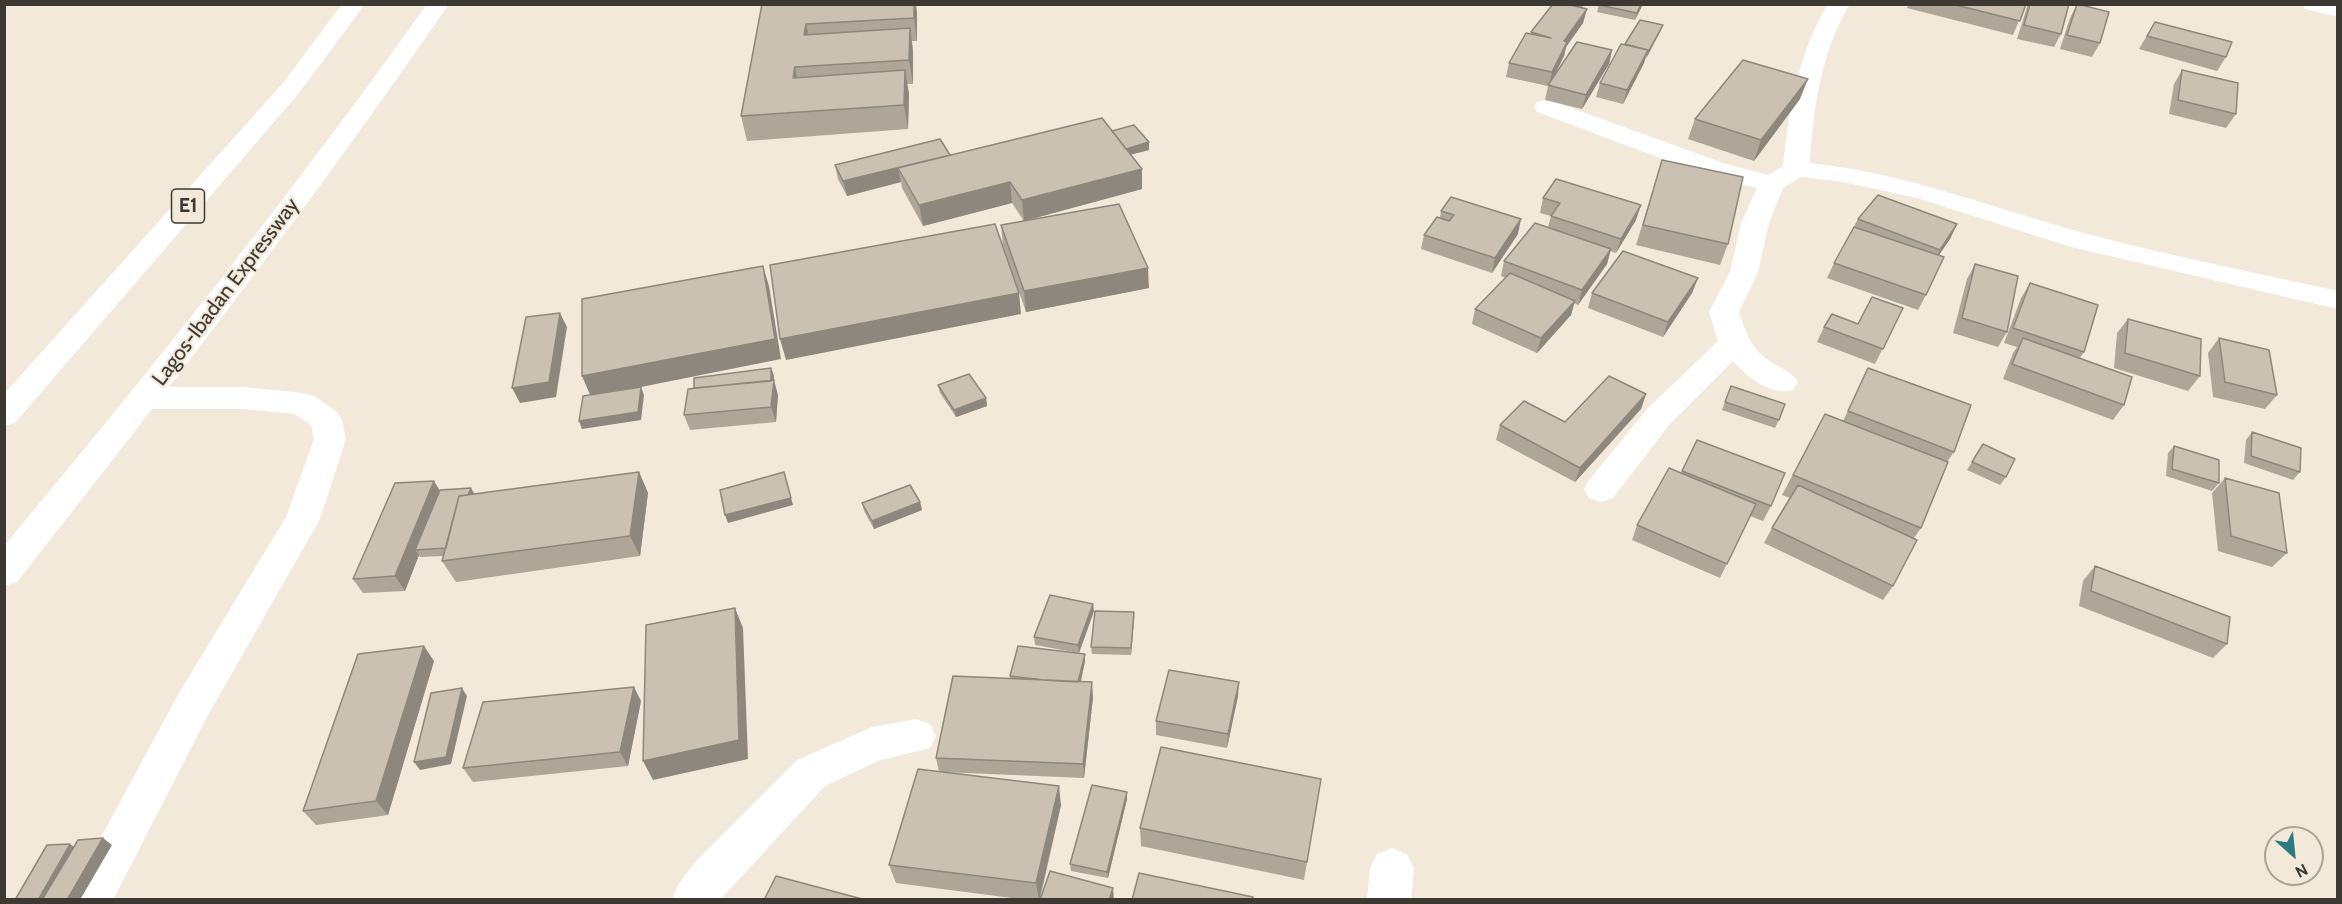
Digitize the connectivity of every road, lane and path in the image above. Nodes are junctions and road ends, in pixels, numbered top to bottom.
1 (354, 4) edge
2 (438, 4) edge
3 (1839, 4) edge
4 (2313, 4) edge
5 (2337, 10) edge
6 (1546, 107) dead end
7 (1796, 169) junction
8 (1772, 184) junction
9 (2337, 300) edge
10 (1734, 343) junction
11 (1782, 382) dead end
12 (145, 398) junction
13 (4, 415) edge
14 (1601, 489) dead end
15 (4, 573) edge
16 (916, 736) dead end
17 (89, 900) edge
18 (694, 900) edge

1 - 13 main road, E1
2 - 12 main road, Lagos-Ibadan Expressway
3 - 7 main road
4 - 5 main road
6 - 8 main road
7 - 8 main road
7 - 9 main road
8 - 10 main road
10 - 11 main road
10 - 14 main road
12 - 15 main road, Lagos-Ibadan Expressway
12 - 17 main road
16 - 18 main road

